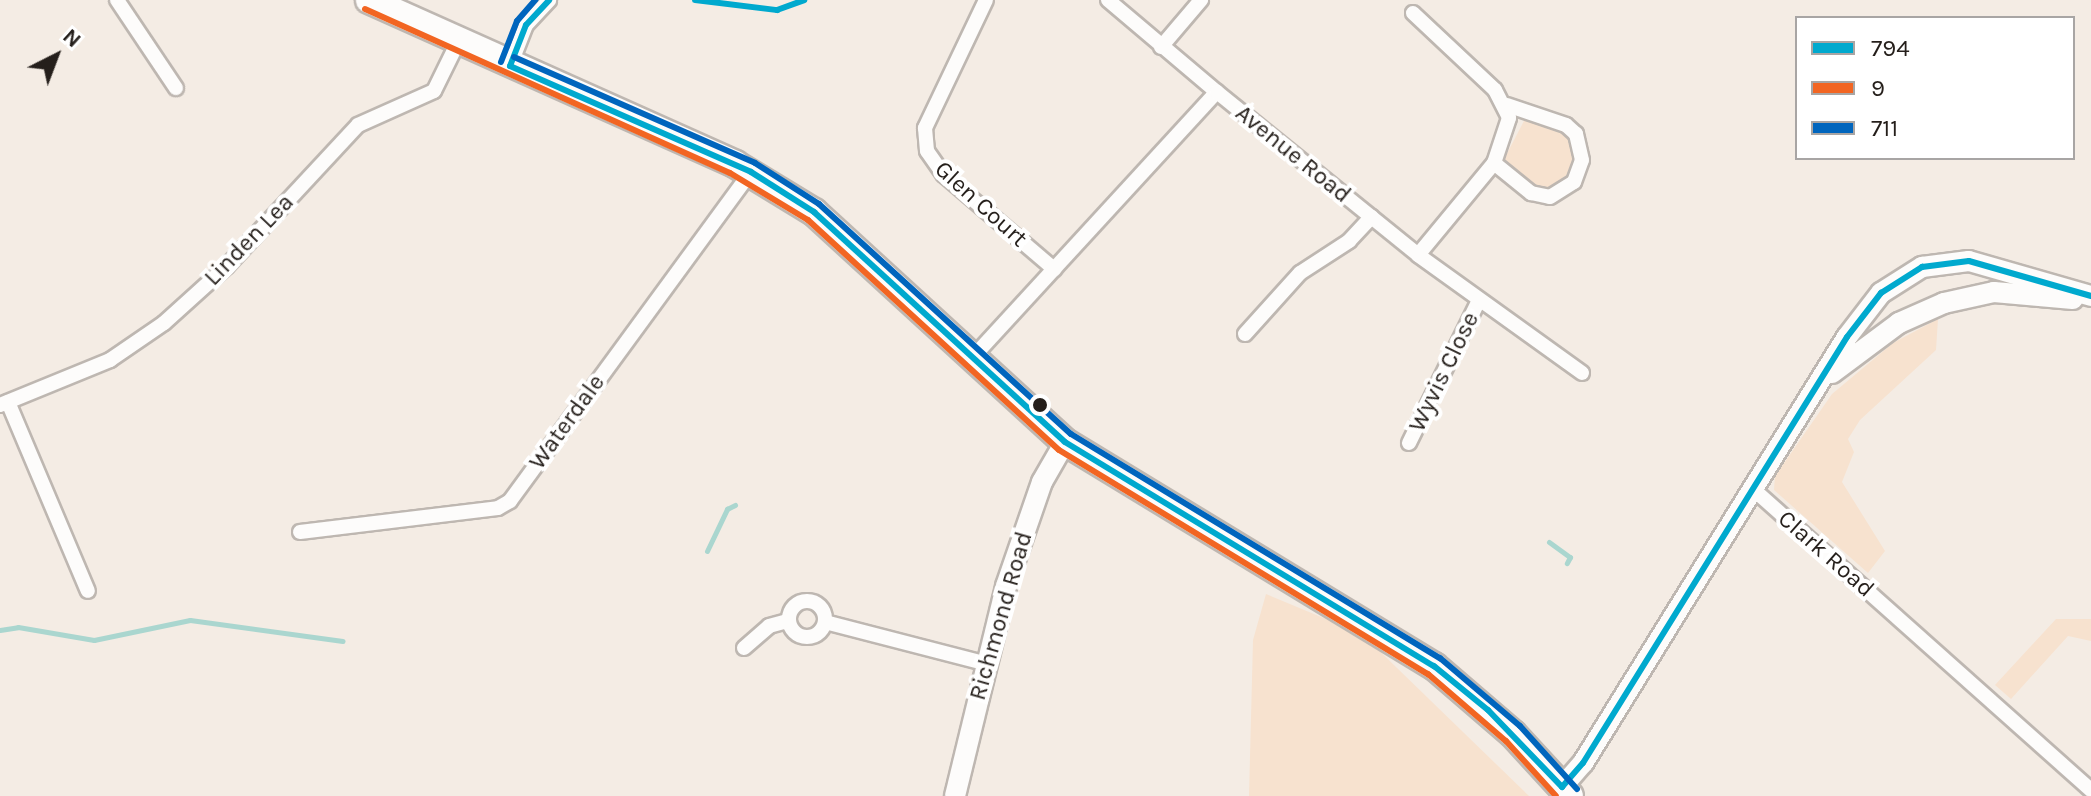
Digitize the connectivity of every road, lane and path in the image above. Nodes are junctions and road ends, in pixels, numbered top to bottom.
1 (117, 0) edge
2 (369, 0) edge
3 (549, 0) edge
4 (986, 0) edge
5 (1108, 0) edge
6 (1201, 0) edge
7 (1413, 13) dead end
8 (457, 44) junction
9 (1161, 47) junction
10 (510, 66) junction
11 (176, 88) dead end
12 (1217, 92) junction
13 (1507, 105) junction
14 (1494, 163) junction
15 (751, 172) junction
16 (1371, 217) junction
17 (1418, 255) junction
18 (1054, 269) junction
19 (2091, 296) edge
20 (1479, 300) junction
21 (2091, 303) edge
22 (1245, 334) dead end
23 (973, 357) junction
24 (1582, 373) dead end
25 (1823, 381) junction
26 (4, 403) edge
27 (1065, 442) junction
28 (1409, 443) dead end
29 (1753, 489) junction
30 (300, 532) dead end
31 (88, 591) dead end
32 (788, 621) junction
33 (825, 622) junction
34 (744, 648) dead end
35 (984, 663) junction
36 (2091, 790) edge
37 (1566, 792) edge
38 (955, 796) edge

1 - 11 street
2 - 8 highway
3 - 10 street
4 - 18 street, Glen Court
5 - 9 street
6 - 9 street
7 - 13 street
8 - 10 highway
8 - 26 street, Linden Lea
9 - 12 street
10 - 15 highway
12 - 16 street, Avenue Road
12 - 18 street, Avenue Road
13 - 14 street
13 - 14 street
14 - 17 street
15 - 23 highway
15 - 30 street, Waterdale
16 - 17 street, Avenue Road
16 - 22 street
17 - 20 street, Avenue Road
18 - 23 street, Avenue Road
19 - 25 street
20 - 24 street, Avenue Road
20 - 28 street, Wyvis Close
21 - 25 street
23 - 27 highway
25 - 29 street
26 - 31 street, Linden Lea
27 - 35 street, Richmond Road
27 - 37 highway
29 - 36 street, Clark Road
29 - 37 street
32 - 33 street
32 - 33 street
32 - 34 street
33 - 35 street
35 - 38 street, Richmond Road

